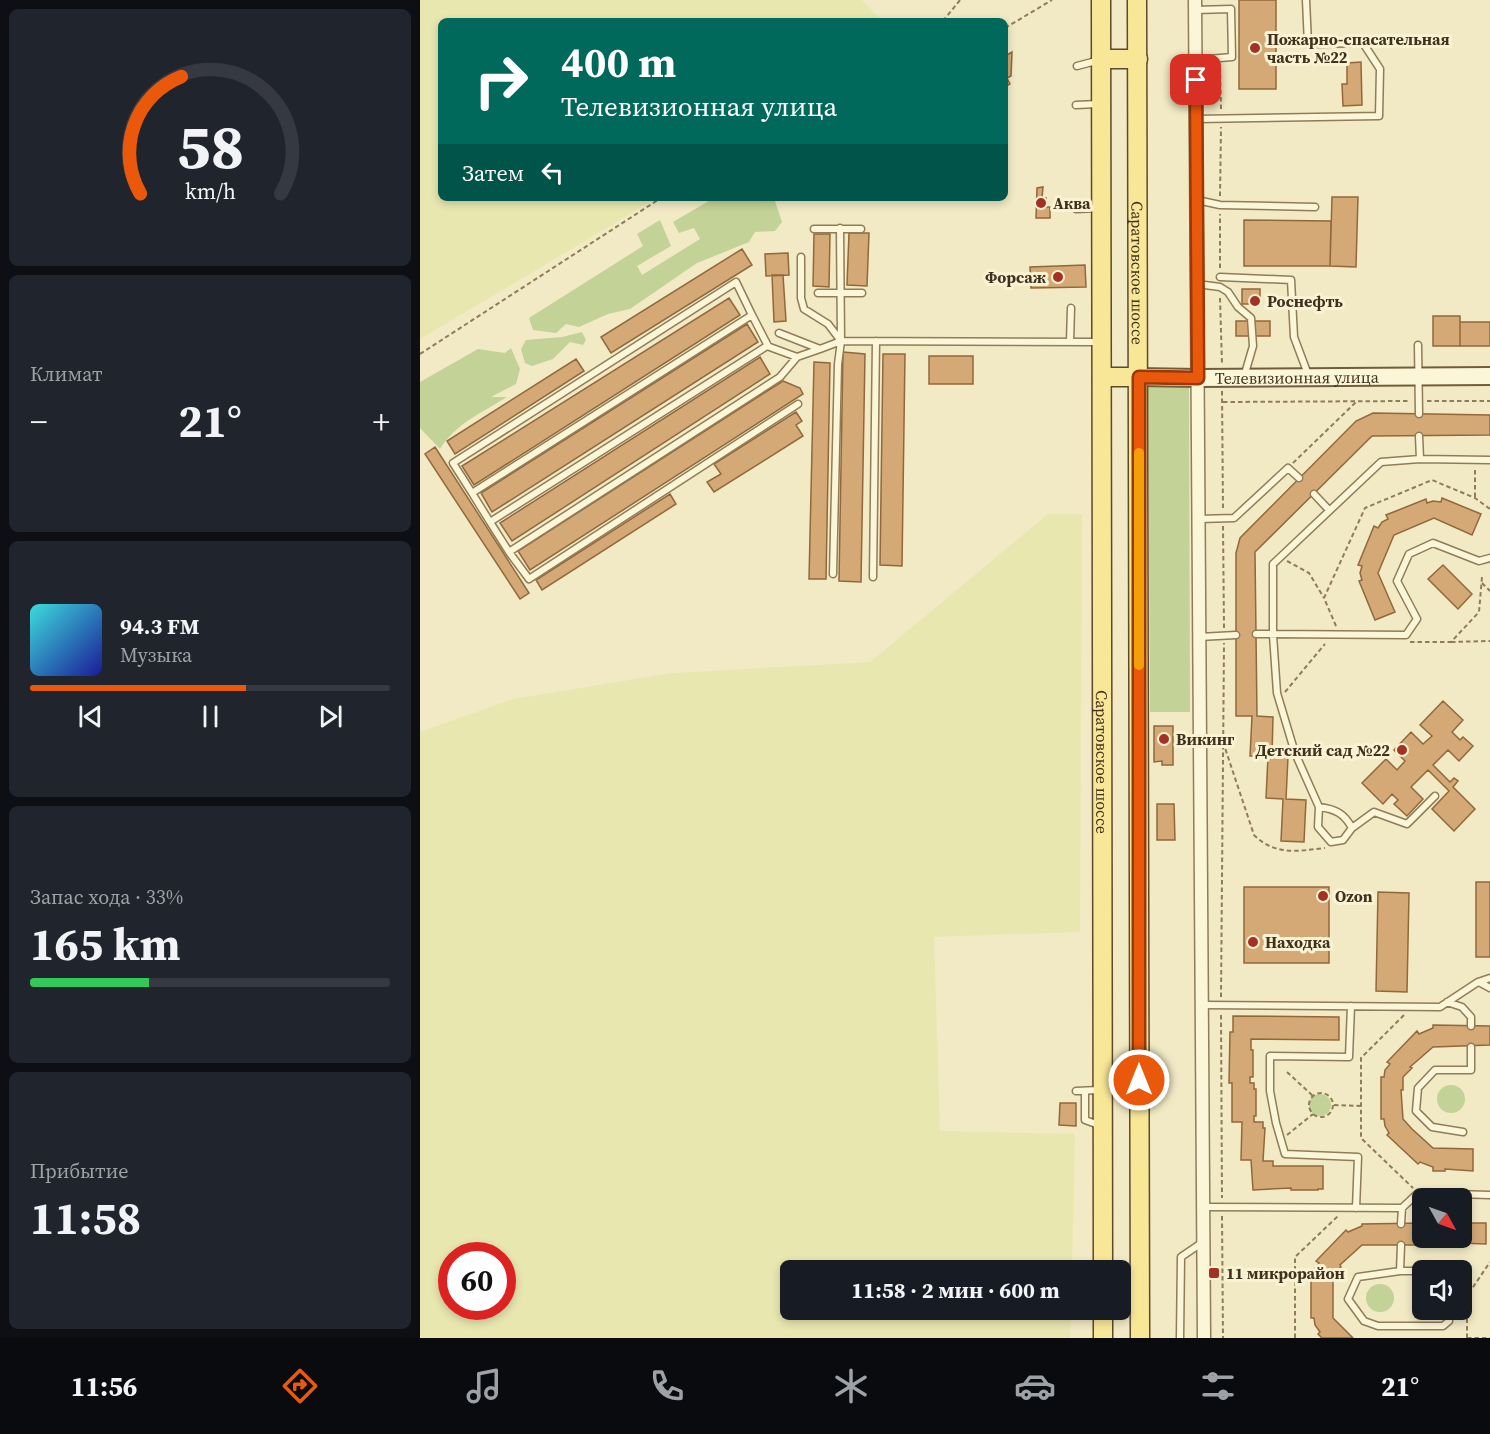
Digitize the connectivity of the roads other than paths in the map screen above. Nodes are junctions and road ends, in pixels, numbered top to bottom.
1 (1101, 0) edge
2 (1137, 0) edge
3 (1306, 0) edge
4 (1195, 5) edge
5 (1137, 58) junction
6 (1101, 59) junction
7 (1196, 60) junction
8 (1077, 66) dead end
9 (1101, 104) junction
10 (1076, 105) dead end
11 (1196, 119) junction
12 (1196, 200) junction
13 (1315, 207) dead end
14 (1101, 208) junction
15 (1076, 209) dead end
16 (840, 228) junction
17 (814, 229) dead end
18 (861, 229) dead end
19 (801, 257) dead end
20 (1220, 277) road end
21 (1197, 284) junction
22 (818, 293) dead end
23 (841, 293) junction
24 (862, 293) dead end
25 (1071, 308) dead end
26 (752, 315) junction
27 (779, 333) dead end
28 (840, 341) junction
29 (876, 341) junction
30 (1012, 341) junction
31 (1070, 342) junction
32 (1102, 342) junction
33 (1418, 345) dead end
34 (768, 346) junction
35 (820, 349) junction
36 (1011, 351) dead end
37 (797, 357) junction
38 (1490, 376) edge
39 (1102, 377) junction
40 (1139, 377) junction
41 (1419, 377) junction
42 (1198, 378) junction
43 (1244, 378) junction
44 (1309, 378) junction
45 (798, 404) dead end
46 (1419, 414) dead end
47 (1419, 436) dead end
48 (1420, 459) junction
49 (1490, 460) edge
50 (1299, 478) dead end
51 (472, 493) junction
52 (1314, 494) dead end
53 (1329, 510) junction
54 (1198, 519) junction
55 (490, 522) junction
56 (509, 552) junction
57 (1490, 558) edge
58 (833, 574) dead end
59 (873, 577) dead end
60 (1256, 634) dead end
61 (1236, 635) dead end
62 (1273, 635) junction
63 (1199, 637) junction
64 (1435, 796) dead end
65 (1319, 807) junction
66 (1352, 828) junction
67 (1490, 978) edge
68 (1478, 982) junction
69 (1490, 988) edge
70 (1447, 1002) junction
71 (1202, 1005) junction
72 (1351, 1006) junction
73 (1471, 1026) dead end
74 (1471, 1047) dead end
75 (1104, 1090) junction
76 (1076, 1091) dead end
77 (1085, 1091) junction
78 (1103, 1127) junction
79 (1463, 1132) dead end
80 (1490, 1195) edge
81 (1204, 1207) junction
82 (1356, 1208) junction
83 (1402, 1208) junction
84 (1401, 1224) dead end
85 (1204, 1241) junction
86 (1401, 1245) dead end
87 (1103, 1260) edge
88 (1400, 1271) junction
89 (1412, 1271) edge
90 (1103, 1320) edge
91 (1449, 1320) edge
92 (1103, 1338) edge
93 (1140, 1338) edge
94 (1180, 1338) edge
95 (1204, 1338) edge

1 - 6 main road, Саратовское шоссе
2 - 5 main road, Саратовское шоссе
3 - 11 lane
4 - 7 street
4 - 7 lane
5 - 6 main road
5 - 40 main road, Саратовское шоссе
6 - 8 lane
6 - 9 main road, Саратовское шоссе
7 - 11 street
9 - 10 lane
9 - 14 main road, Саратовское шоссе
11 - 12 street
12 - 13 lane
12 - 21 street
14 - 15 lane
14 - 32 main road, Саратовское шоссе
16 - 17 lane
16 - 18 lane
16 - 23 lane
19 - 28 lane
20 - 44 lane
21 - 42 street
21 - 43 lane
22 - 23 lane
23 - 24 lane
23 - 28 lane
25 - 31 lane
26 - 34 lane
26 - 51 lane
26 - 51 lane
27 - 35 lane
28 - 29 lane
28 - 35 lane
28 - 58 lane
29 - 30 lane
29 - 59 lane
30 - 31 lane
30 - 36 lane
31 - 32 lane
32 - 39 main road, Саратовское шоссе
33 - 41 lane
34 - 37 lane
34 - 55 lane
35 - 37 lane
37 - 56 lane
38 - 41 street, Телевизионная улица
39 - 40 main road, Телевизионная улица
39 - 75 main road, Саратовское шоссе
40 - 42 street, Телевизионная улица
40 - 93 main road, Саратовское шоссе
41 - 44 street, Телевизионная улица
41 - 46 lane
42 - 43 street, Телевизионная улица
42 - 54 street
43 - 44 street, Телевизионная улица
45 - 56 lane
47 - 48 lane
48 - 49 lane
48 - 53 lane
50 - 54 lane
51 - 55 lane
52 - 53 lane
53 - 62 lane
54 - 63 street
55 - 56 lane
57 - 62 lane
60 - 62 lane
61 - 63 lane
62 - 65 lane
63 - 71 street
64 - 66 lane
65 - 66 lane
65 - 66 lane
67 - 68 lane
68 - 69 lane
68 - 70 lane
70 - 72 lane
70 - 73 lane
71 - 72 lane
71 - 81 street
72 - 82 lane
74 - 79 lane
75 - 77 lane
75 - 78 main road, Саратовское шоссе
76 - 77 lane
77 - 78 lane
78 - 87 main road, Саратовское шоссе
80 - 83 lane
81 - 82 lane
81 - 85 street
82 - 83 lane
83 - 84 lane
85 - 94 lane
85 - 95 street
86 - 88 lane
88 - 89 lane
88 - 91 lane
90 - 92 main road

